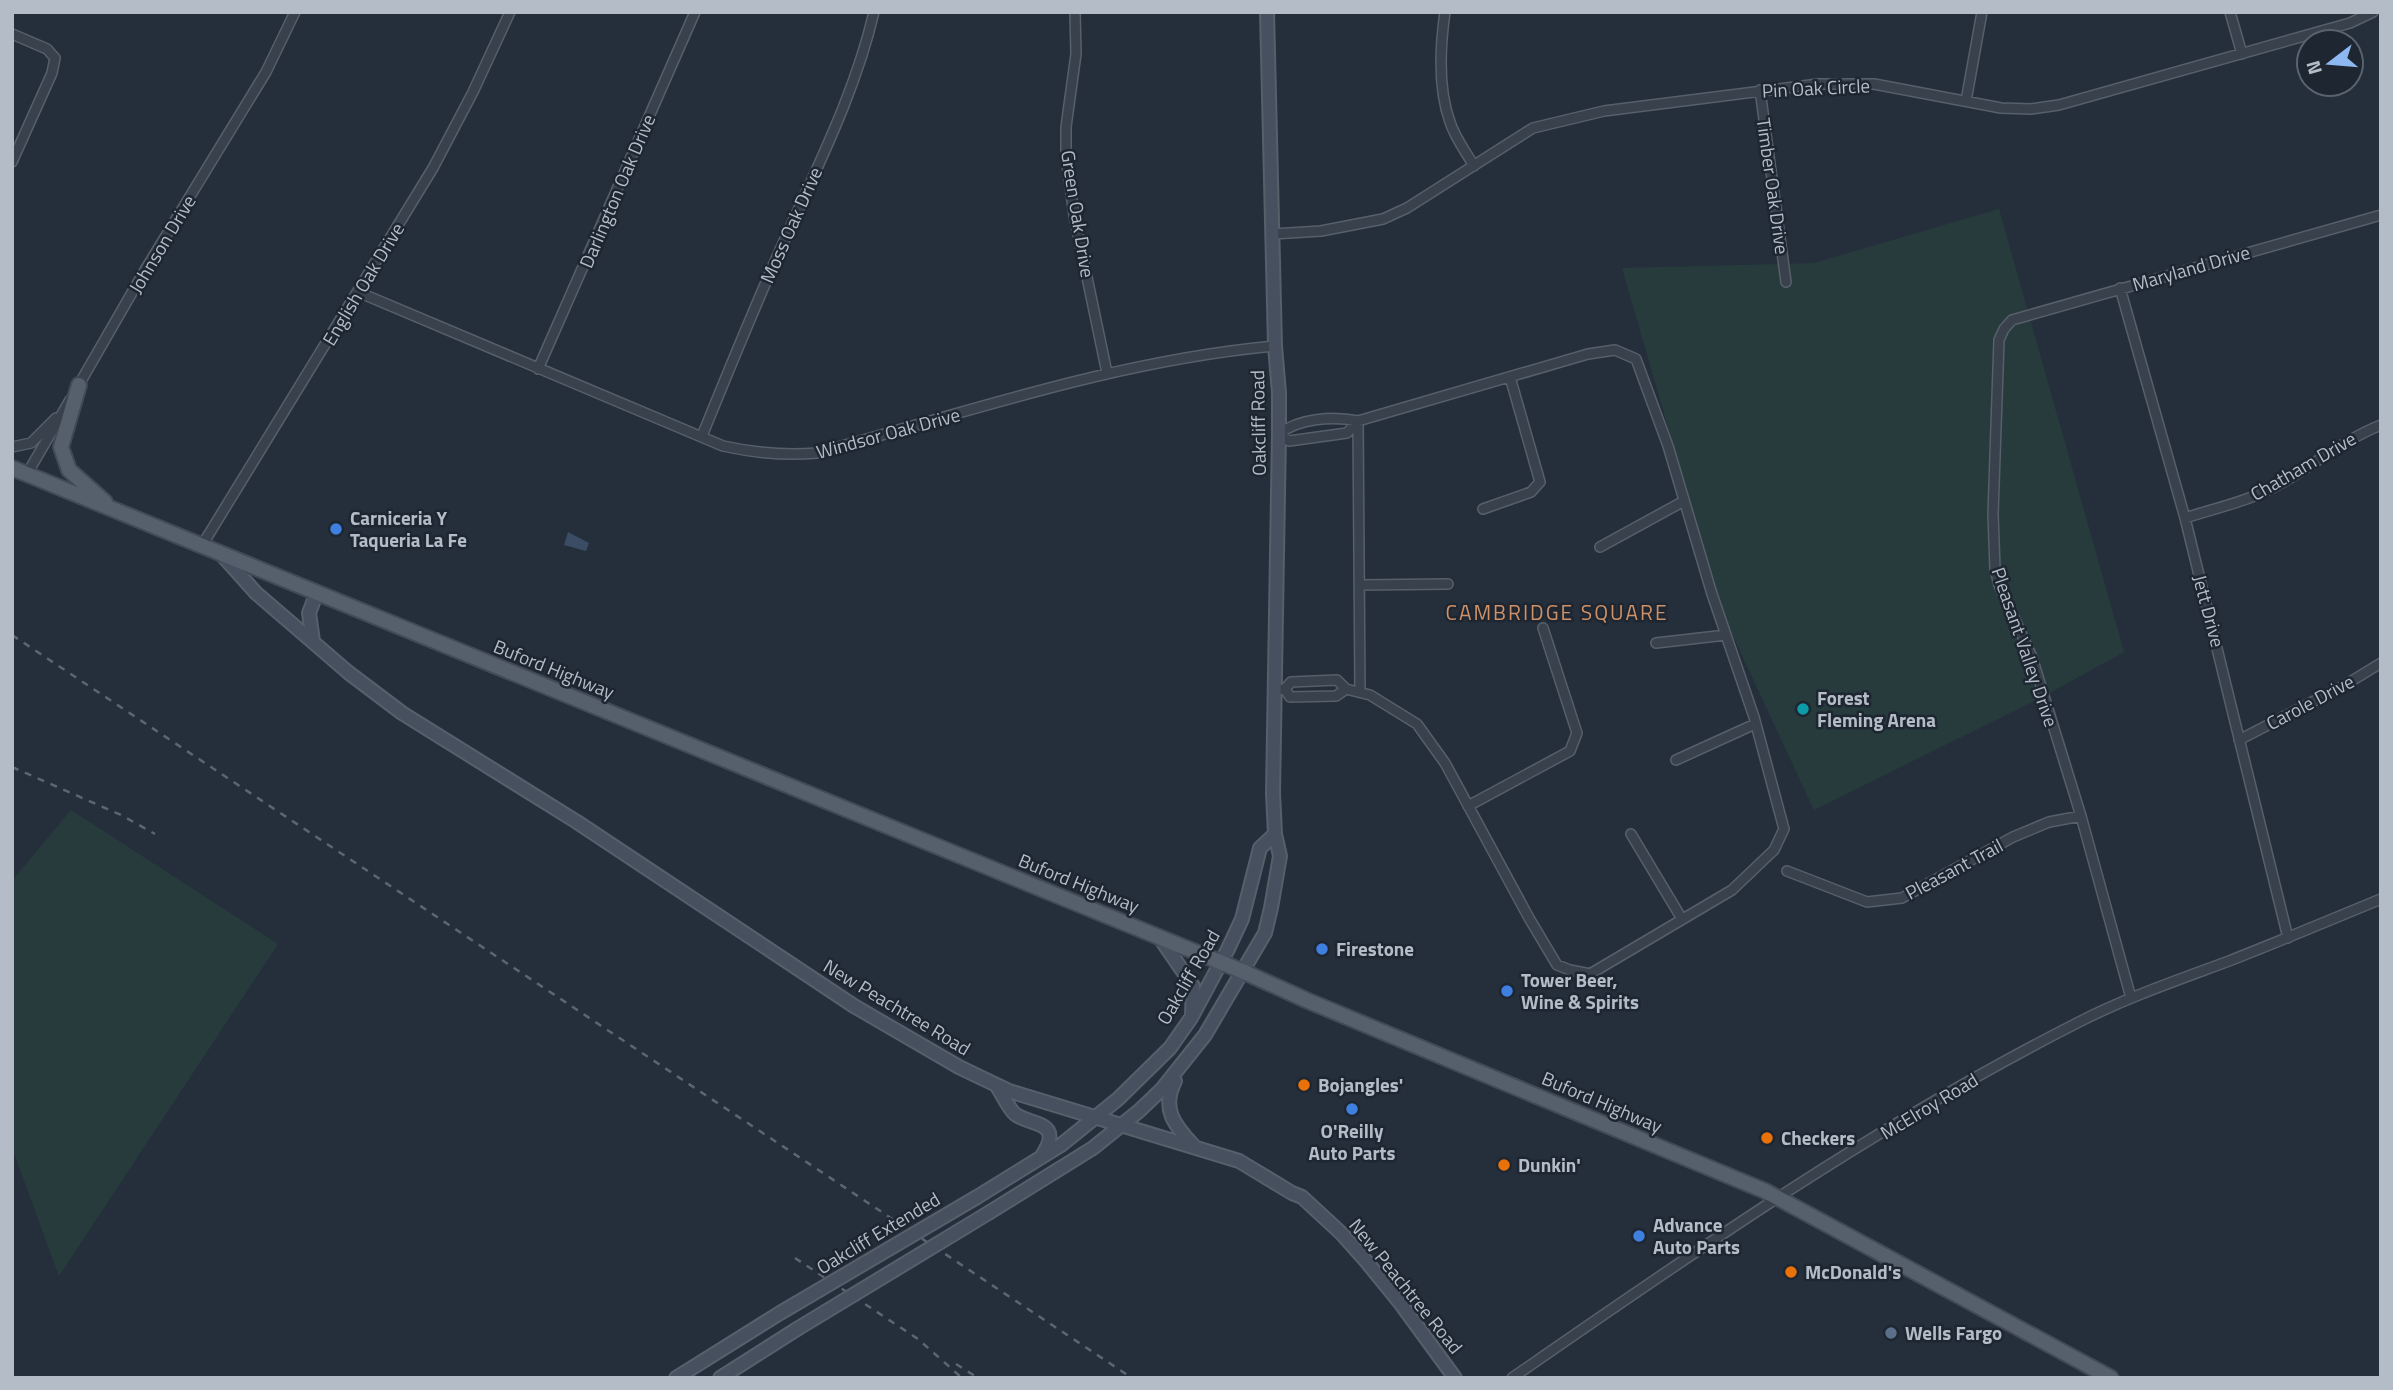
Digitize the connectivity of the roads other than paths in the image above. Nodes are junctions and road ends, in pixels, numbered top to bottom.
1 (295, 12) edge
2 (510, 12) edge
3 (695, 12) edge
4 (874, 12) edge
5 (1075, 12) edge
6 (1267, 12) edge
7 (1445, 12) edge
8 (1982, 12) edge
9 (2230, 12) edge
10 (2373, 12) edge
11 (12, 34) edge
12 (2242, 54) junction
13 (1760, 90) junction
14 (1966, 101) junction
15 (12, 162) edge
16 (1474, 166) junction
17 (2381, 215) edge
18 (1273, 234) junction
19 (1786, 282) dead end
20 (2120, 288) junction
21 (358, 292) junction
22 (2004, 329) joint
23 (1275, 346) junction
24 (538, 369) junction
25 (1107, 373) junction
26 (1510, 377) junction
27 (79, 385) junction
28 (65, 410) junction
29 (1358, 421) junction
30 (2381, 425) edge
31 (1279, 434) junction
32 (702, 436) junction
33 (12, 447) edge
34 (12, 468) edge
35 (27, 474) junction
36 (1684, 501) junction
37 (1483, 509) dead end
38 (114, 510) junction
39 (2185, 518) junction
40 (201, 547) junction
41 (1600, 547) dead end
42 (222, 555) junction
43 (1448, 584) dead end
44 (1360, 585) junction
45 (317, 592) junction
46 (1543, 628) dead end
47 (1726, 635) junction
48 (313, 642) junction
49 (1656, 643) dead end
50 (2381, 663) edge
51 (1346, 689) junction
52 (1281, 690) junction
53 (1360, 692) junction
54 (1755, 724) junction
55 (2239, 740) junction
56 (1676, 760) dead end
57 (1468, 806) junction
58 (2081, 816) junction
59 (1275, 834) junction
60 (1631, 834) dead end
61 (1787, 871) dead end
62 (2381, 899) edge
63 (1682, 919) junction
64 (1160, 937) junction
65 (2288, 938) junction
66 (1221, 962) junction
67 (1242, 971) junction
68 (2131, 998) junction
69 (1191, 1018) junction
70 (1183, 1065) junction
71 (996, 1085) junction
72 (1096, 1116) junction
73 (1122, 1124) junction
74 (1196, 1147) junction
75 (1042, 1156) junction
76 (1777, 1197) junction
77 (676, 1378) edge
78 (720, 1378) edge
79 (1455, 1378) edge
80 (1511, 1378) edge
81 (2111, 1378) edge

1 - 27 street, Johnson Drive
2 - 21 street, English Oak Drive
3 - 24 street, Darlington Oak Drive
4 - 32 street, Moss Oak Drive
5 - 25 street, Green Oak Drive
6 - 18 main road, Oakcliff Road
7 - 16 street
8 - 14 street
9 - 12 street
10 - 12 street, Pin Oak Circle
11 - 15 street
12 - 14 street, Pin Oak Circle
13 - 14 street, Pin Oak Circle
13 - 16 street, Pin Oak Circle
13 - 19 street, Timber Oak Drive
16 - 18 street, Pin Oak Circle
17 - 20 street, Maryland Drive
18 - 23 main road, Oakcliff Road
20 - 22 street, Maryland Drive
20 - 39 street, Jett Drive
21 - 24 street, Windsor Oak Drive
21 - 40 street, English Oak Drive
22 - 58 street, Pleasant Valley Drive
23 - 25 street, Windsor Oak Drive
23 - 31 main road, Oakcliff Road
24 - 32 street, Windsor Oak Drive
25 - 32 street, Windsor Oak Drive
26 - 29 street
26 - 36 street
26 - 37 street
27 - 28 street, Johnson Drive
27 - 38 main road
28 - 33 street
28 - 35 street, Johnson Drive
29 - 31 street
29 - 31 street
29 - 44 street
30 - 39 street, Chatham Drive
31 - 52 main road, Oakcliff Road
34 - 35 main road, Buford Highway
35 - 38 main road, Buford Highway
36 - 41 street
36 - 47 street
38 - 40 main road, Buford Highway
39 - 55 street, Jett Drive
40 - 42 main road, Buford Highway
42 - 45 main road, Buford Highway
42 - 48 main road, New Peachtree Road
43 - 44 street
44 - 53 street
45 - 48 main road
45 - 64 main road, Buford Highway
46 - 57 street
47 - 49 street
47 - 54 street
48 - 71 main road, New Peachtree Road
50 - 55 street, Carole Drive
51 - 52 street
51 - 52 street
51 - 53 street
52 - 59 main road, Oakcliff Road
53 - 57 street
54 - 56 street
54 - 63 street
55 - 65 street, Jett Drive
57 - 63 street
58 - 61 street, Pleasant Trail
58 - 68 street, Pleasant Valley Drive
59 - 66 main road, Oakcliff Road
59 - 67 main road, Oakcliff Road
60 - 63 street
62 - 65 street, McElroy Road
64 - 66 main road, Buford Highway
64 - 69 main road
65 - 68 street, McElroy Road
66 - 67 main road, Buford Highway
66 - 69 main road, Oakcliff Road
67 - 70 main road, Oakcliff Road
67 - 76 main road, Buford Highway
68 - 76 street, McElroy Road
69 - 72 main road, Oakcliff Road
70 - 73 main road, Oakcliff Road
70 - 74 main road
71 - 72 main road, New Peachtree Road
71 - 75 main road
72 - 73 main road, New Peachtree Road
72 - 75 main road, Oakcliff Extended
73 - 74 main road, New Peachtree Road
73 - 78 main road, Oakcliff Extended, bridge
74 - 79 main road, New Peachtree Road
75 - 77 main road, Oakcliff Extended, bridge
76 - 80 street, McElroy Road
76 - 81 main road, Buford Highway

